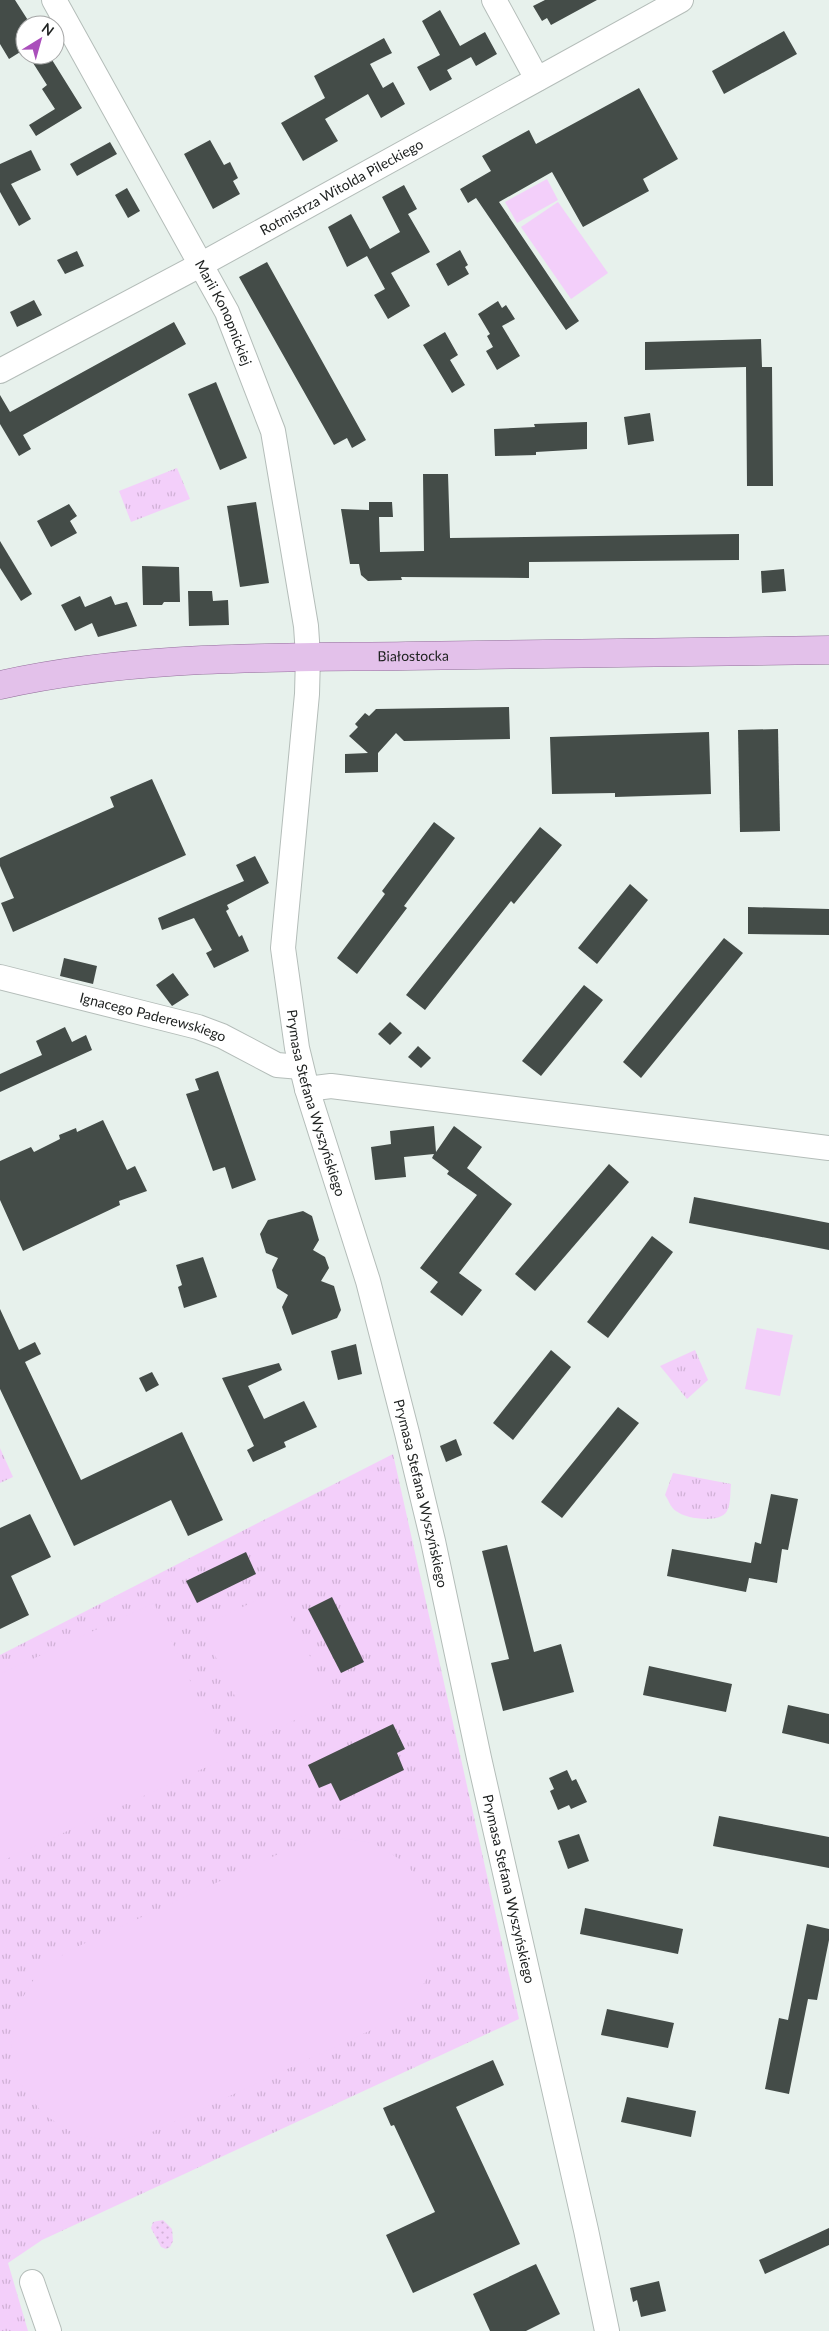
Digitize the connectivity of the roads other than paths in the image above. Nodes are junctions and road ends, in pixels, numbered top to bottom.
1 (54, 0) edge
2 (494, 0) edge
3 (681, 0) edge
4 (537, 79) junction
5 (202, 264) junction
6 (0, 371) edge
7 (829, 650) edge
8 (308, 656) junction
9 (0, 685) edge
10 (0, 977) edge
11 (304, 1078) junction
12 (829, 1148) edge
13 (32, 2282) dead end
14 (48, 2331) edge
15 (607, 2331) edge

1 - 5 street, Marii Konopnickiej
2 - 4 street
3 - 4 street, Rotmistrza Witolda Pileckiego
4 - 5 street, Rotmistrza Witolda Pileckiego
5 - 6 street, Rotmistrza Witolda Pileckiego
5 - 8 street, Marii Konopnickiej
7 - 8 main road, Białostocka
8 - 9 main road, Białostocka
8 - 11 street, Prymasa Stefana Wyszyńskiego
10 - 11 street, Ignacego Paderewskiego
11 - 12 street, Ignacego Paderewskiego
11 - 15 street, Prymasa Stefana Wyszyńskiego
13 - 14 street

